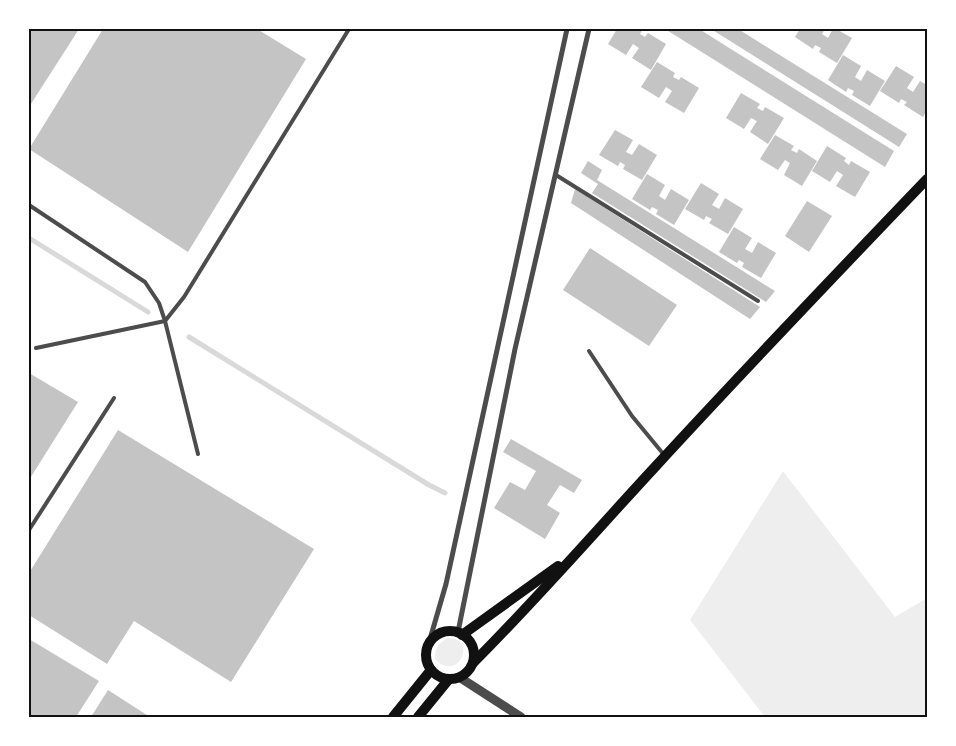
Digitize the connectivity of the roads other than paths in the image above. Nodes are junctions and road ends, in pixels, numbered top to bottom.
1 (349, 29) edge
2 (567, 29) edge
3 (589, 29) edge
4 (556, 175) junction
5 (927, 179) edge
6 (29, 205) edge
7 (758, 301) dead end
8 (165, 321) junction
9 (36, 348) dead end
10 (589, 352) dead end
11 (114, 398) dead end
12 (198, 454) dead end
13 (665, 456) junction
14 (29, 530) edge
15 (573, 555) junction
16 (460, 634) junction
17 (428, 646) junction
18 (472, 663) junction
19 (431, 670) junction
20 (454, 678) junction
21 (393, 717) edge
22 (418, 717) edge
23 (521, 717) edge

1 - 8 lane
2 - 17 street
3 - 4 street
4 - 7 lane
4 - 16 street
5 - 13 main road
6 - 8 lane
8 - 9 lane
8 - 12 lane
10 - 13 lane
11 - 14 lane
13 - 15 main road
15 - 16 main road
15 - 18 main road
16 - 17 main road
16 - 18 main road
17 - 19 main road
18 - 20 main road
19 - 20 main road
19 - 21 main road
20 - 22 main road
20 - 23 street

